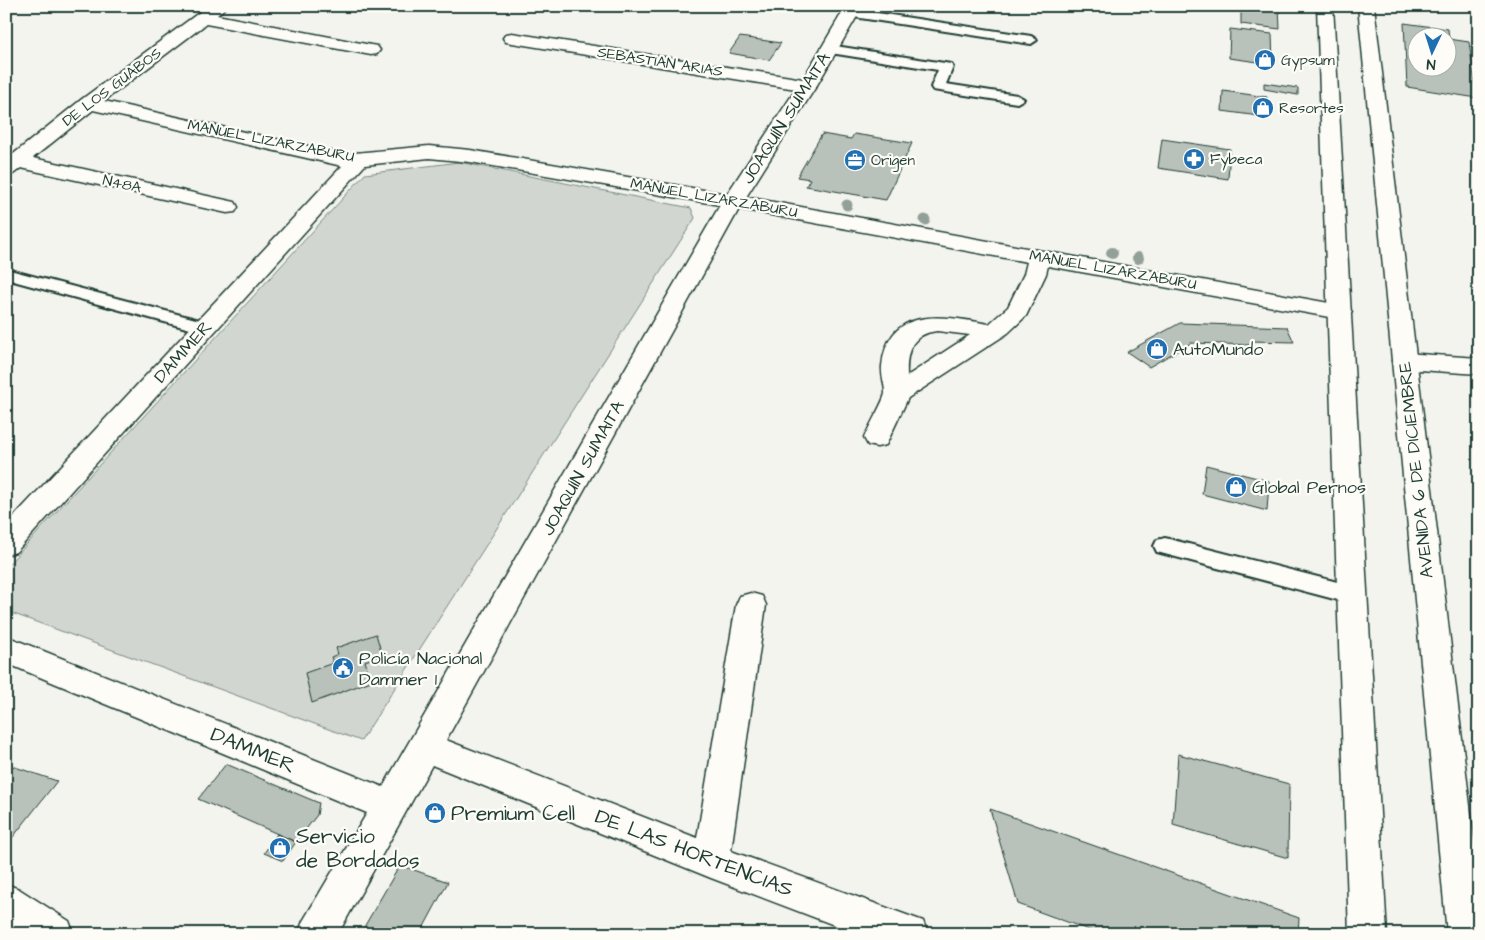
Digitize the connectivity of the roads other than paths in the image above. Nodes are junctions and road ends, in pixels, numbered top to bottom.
1 (219, 6) edge
2 (1325, 6) edge
3 (1366, 6) edge
4 (853, 10) edge
5 (204, 18) junction
6 (512, 38) dead end
7 (1030, 40) dead end
8 (371, 50) dead end
9 (829, 50) junction
10 (808, 85) junction
11 (1017, 99) dead end
12 (89, 103) junction
13 (358, 160) junction
14 (12, 165) edge
15 (733, 201) junction
16 (227, 207) dead end
17 (1039, 257) junction
18 (6, 274) edge
19 (1340, 312) junction
20 (206, 327) junction
21 (992, 332) junction
22 (1404, 361) junction
23 (1479, 366) edge
24 (898, 393) junction
25 (877, 438) dead end
26 (6, 544) edge
27 (1165, 546) dead end
28 (1353, 595) junction
29 (751, 605) dead end
30 (6, 649) edge
31 (425, 747) junction
32 (390, 806) junction
33 (711, 860) junction
34 (6, 902) edge
35 (861, 926) edge
36 (55, 934) edge
37 (317, 934) edge
38 (909, 934) edge
39 (1368, 934) edge
40 (1466, 934) edge

1 - 5 street, DE LOS GUABOS
2 - 19 street
3 - 22 street, AVENIDA 6 DE DICIEMBRE
4 - 7 lane
4 - 9 street, JOAQUÍN SUMAITA
5 - 8 street
5 - 12 street, DE LOS GUABOS
6 - 10 street, SEBASTIAN ARIAS
9 - 10 street, JOAQUÍN SUMAITA
9 - 11 lane
10 - 15 street, JOAQUÍN SUMAITA
12 - 13 street, MANUEL LIZARZABURU
12 - 14 street, DE LOS GUABOS
13 - 15 street, MANUEL LIZARZABURU
13 - 20 street, DAMMER
14 - 16 street, N48A
15 - 17 street, MANUEL LIZARZABURU
15 - 31 street, JOAQUÍN SUMAITA
17 - 19 street, MANUEL LIZARZABURU
17 - 21 street
18 - 20 lane
19 - 28 street
20 - 26 street, DAMMER
21 - 24 street
21 - 24 street
22 - 23 street
22 - 40 street, AVENIDA 6 DE DICIEMBRE
24 - 25 street
27 - 28 lane
28 - 39 street
29 - 33 street
30 - 32 street, DAMMER
31 - 32 street, JOAQUÍN SUMAITA
31 - 33 street, DE LAS HORTENCIAS
32 - 37 street, JOAQUÍN SUMAITA
33 - 35 street, DE LAS HORTENCIAS
34 - 36 street
35 - 38 street, DE LAS HORTENCIAS

